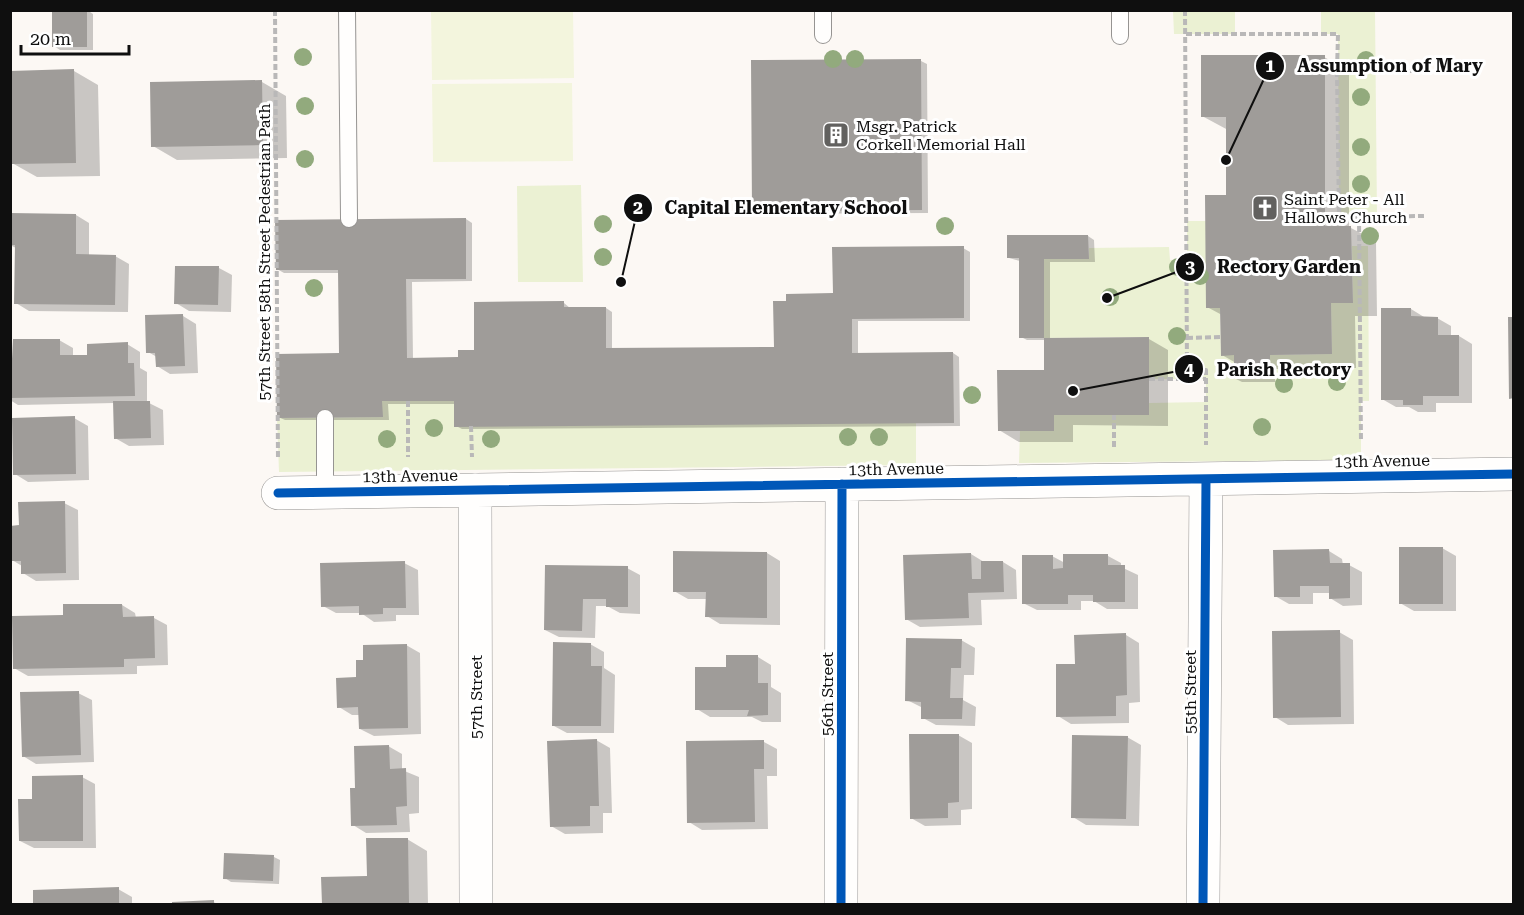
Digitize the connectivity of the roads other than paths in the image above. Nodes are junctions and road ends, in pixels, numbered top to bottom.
1 (347, 10) edge
2 (823, 10) edge
3 (1120, 10) edge
4 (823, 35) dead end
5 (1120, 36) dead end
6 (348, 219) dead end
7 (325, 418) dead end
8 (1206, 466) junction
9 (1514, 474) edge
10 (474, 475) junction
11 (842, 484) junction
12 (325, 492) junction
13 (278, 493) road end
14 (476, 904) edge
15 (841, 904) edge
16 (1203, 904) edge

1 - 6 lane
2 - 4 lane
3 - 5 lane
7 - 12 lane
8 - 9 street, 13th Avenue
8 - 11 street, 13th Avenue
8 - 16 street, 55th Street
10 - 11 street, 13th Avenue
10 - 12 street, 13th Avenue
10 - 14 street, 57th Street
11 - 15 street, 56th Street
12 - 13 street, 13th Avenue

